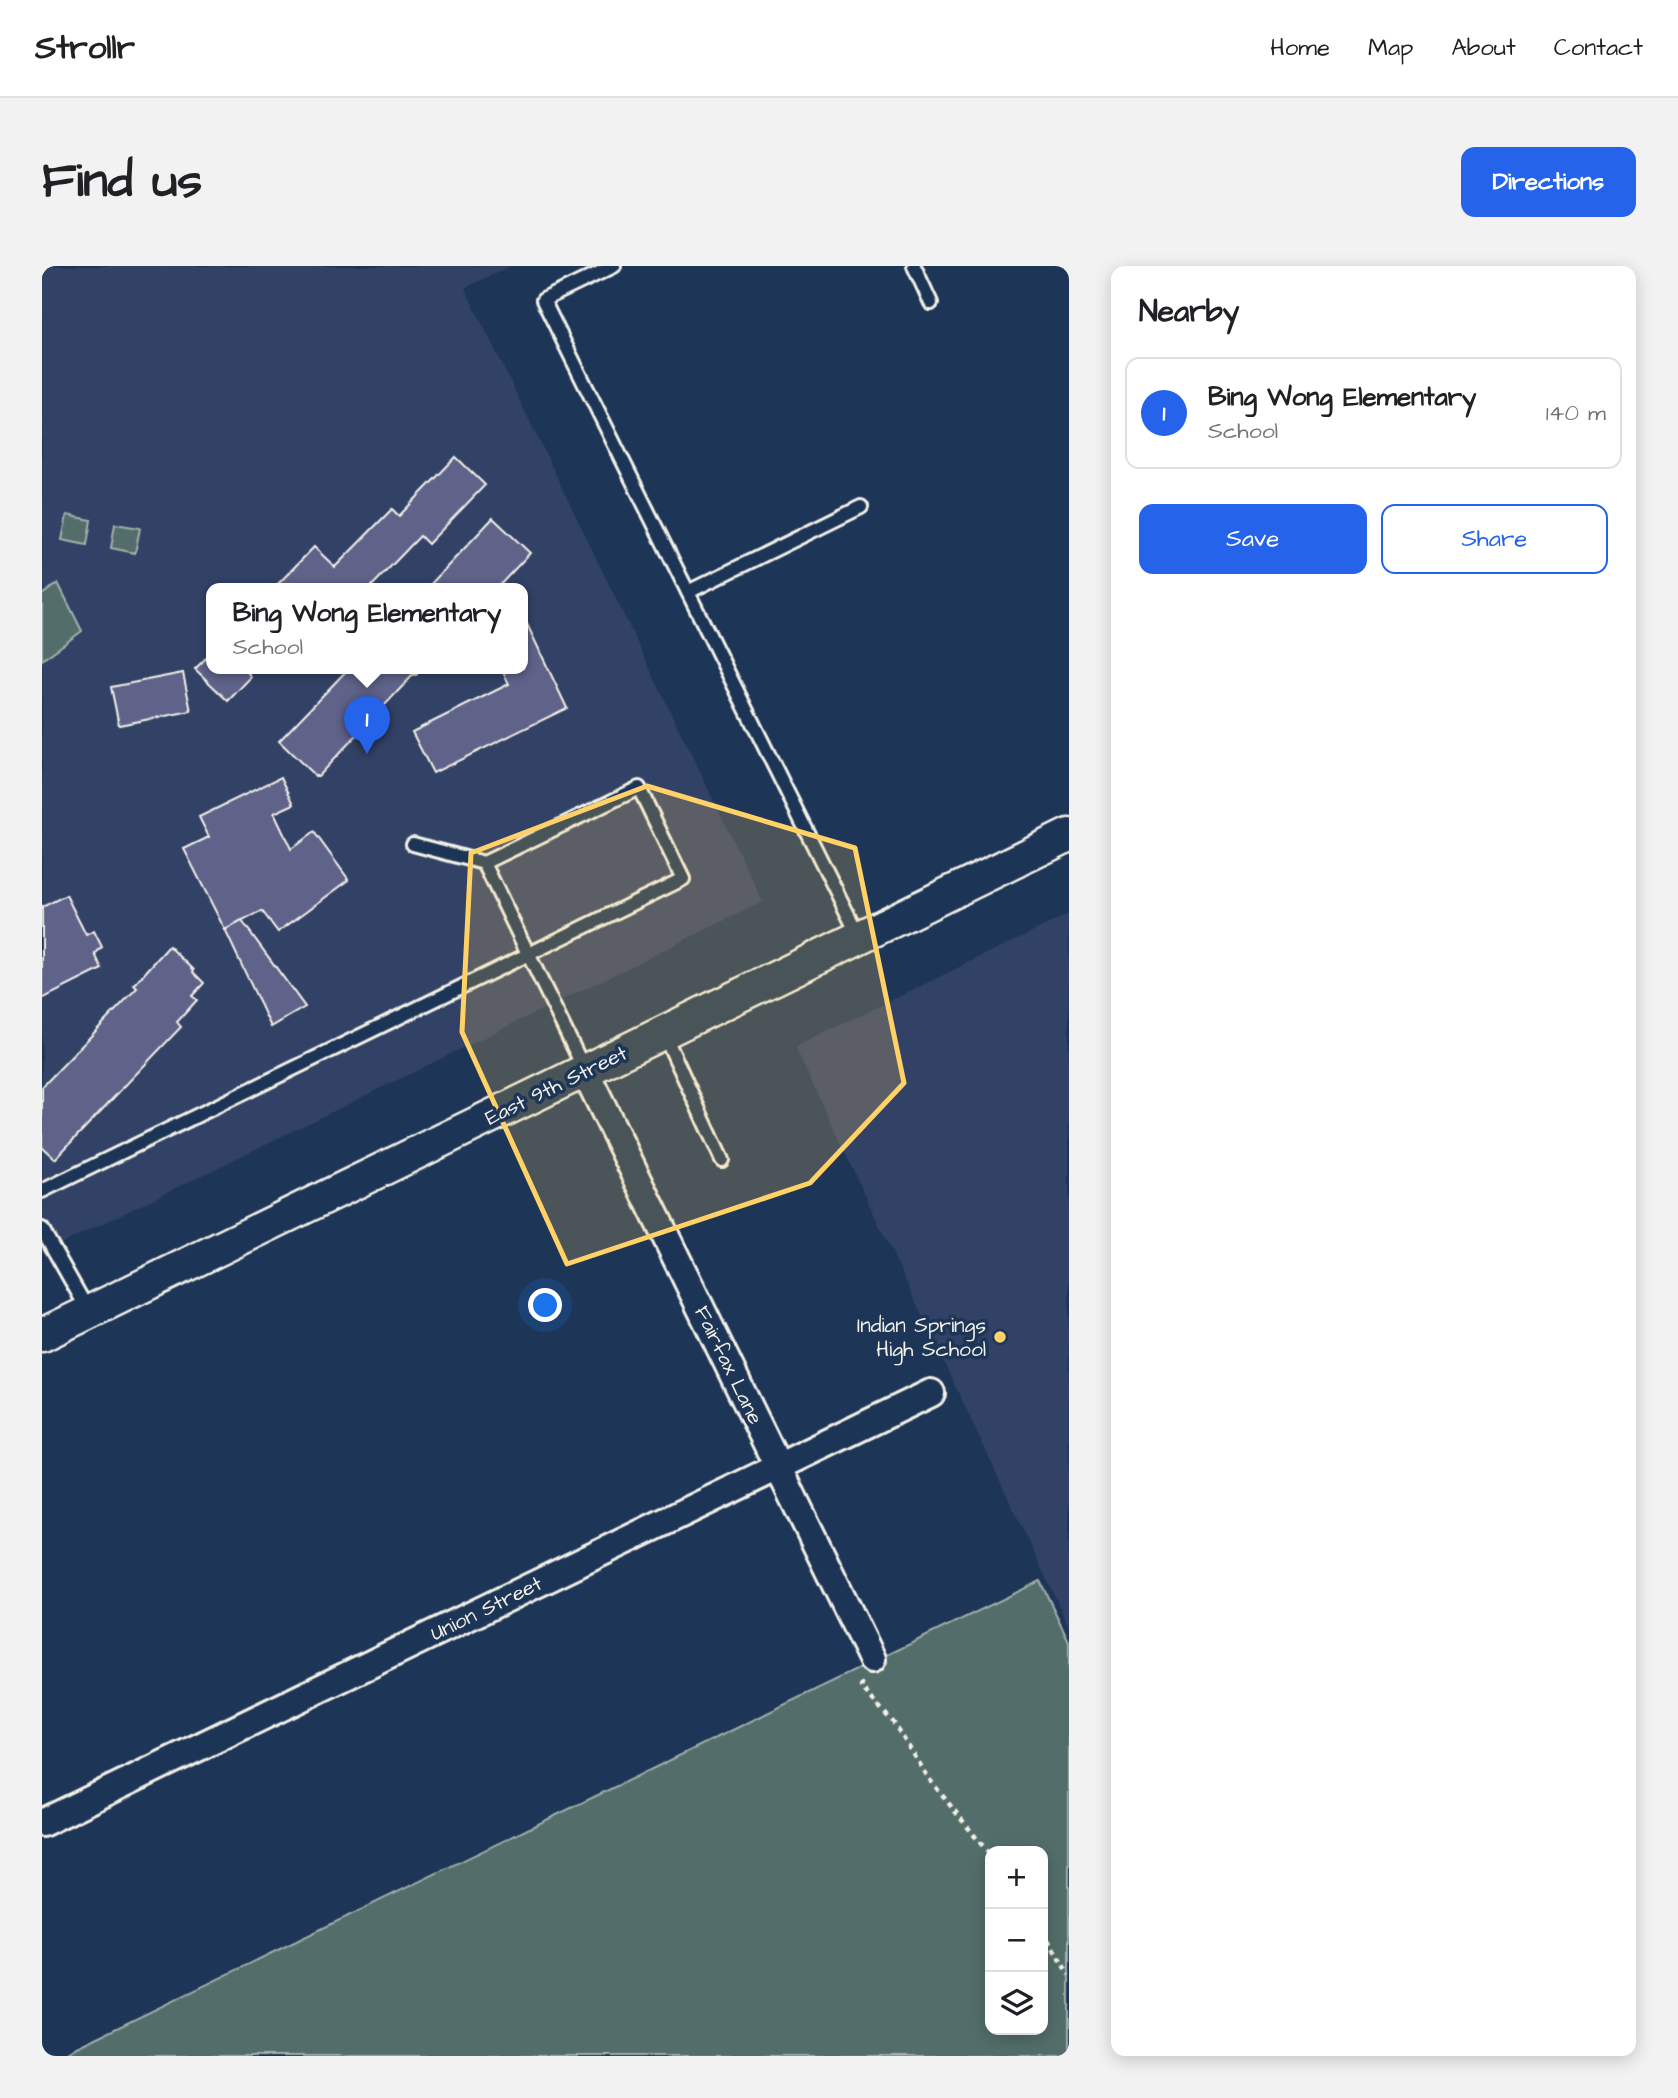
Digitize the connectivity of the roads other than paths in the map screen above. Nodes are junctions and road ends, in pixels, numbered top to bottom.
1 (614, 266) edge
2 (914, 266) edge
3 (932, 303) dead end
4 (861, 507) dead end
5 (688, 592) junction
6 (1069, 835) edge
7 (413, 844) dead end
8 (484, 863) junction
9 (859, 937) junction
10 (528, 955) junction
11 (664, 1033) junction
12 (585, 1071) junction
13 (722, 1160) dead end
14 (42, 1191) edge
15 (42, 1228) edge
16 (89, 1312) junction
17 (42, 1335) edge
18 (931, 1393) dead end
19 (779, 1466) junction
20 (872, 1659) road end
21 (42, 1823) edge

1 - 5 lane
2 - 3 lane
4 - 5 lane
5 - 9 lane
6 - 9 street, East 9th Street
7 - 8 lane
8 - 10 lane
8 - 10 lane
9 - 11 street, East 9th Street
10 - 12 lane
10 - 14 lane
11 - 12 street, East 9th Street
11 - 13 lane
12 - 16 street, East 9th Street
12 - 19 street, Fairfax Lane
15 - 16 lane
16 - 17 street, East 9th Street
18 - 19 street, Union Street
19 - 20 street, Fairfax Lane
19 - 21 street, Union Street

